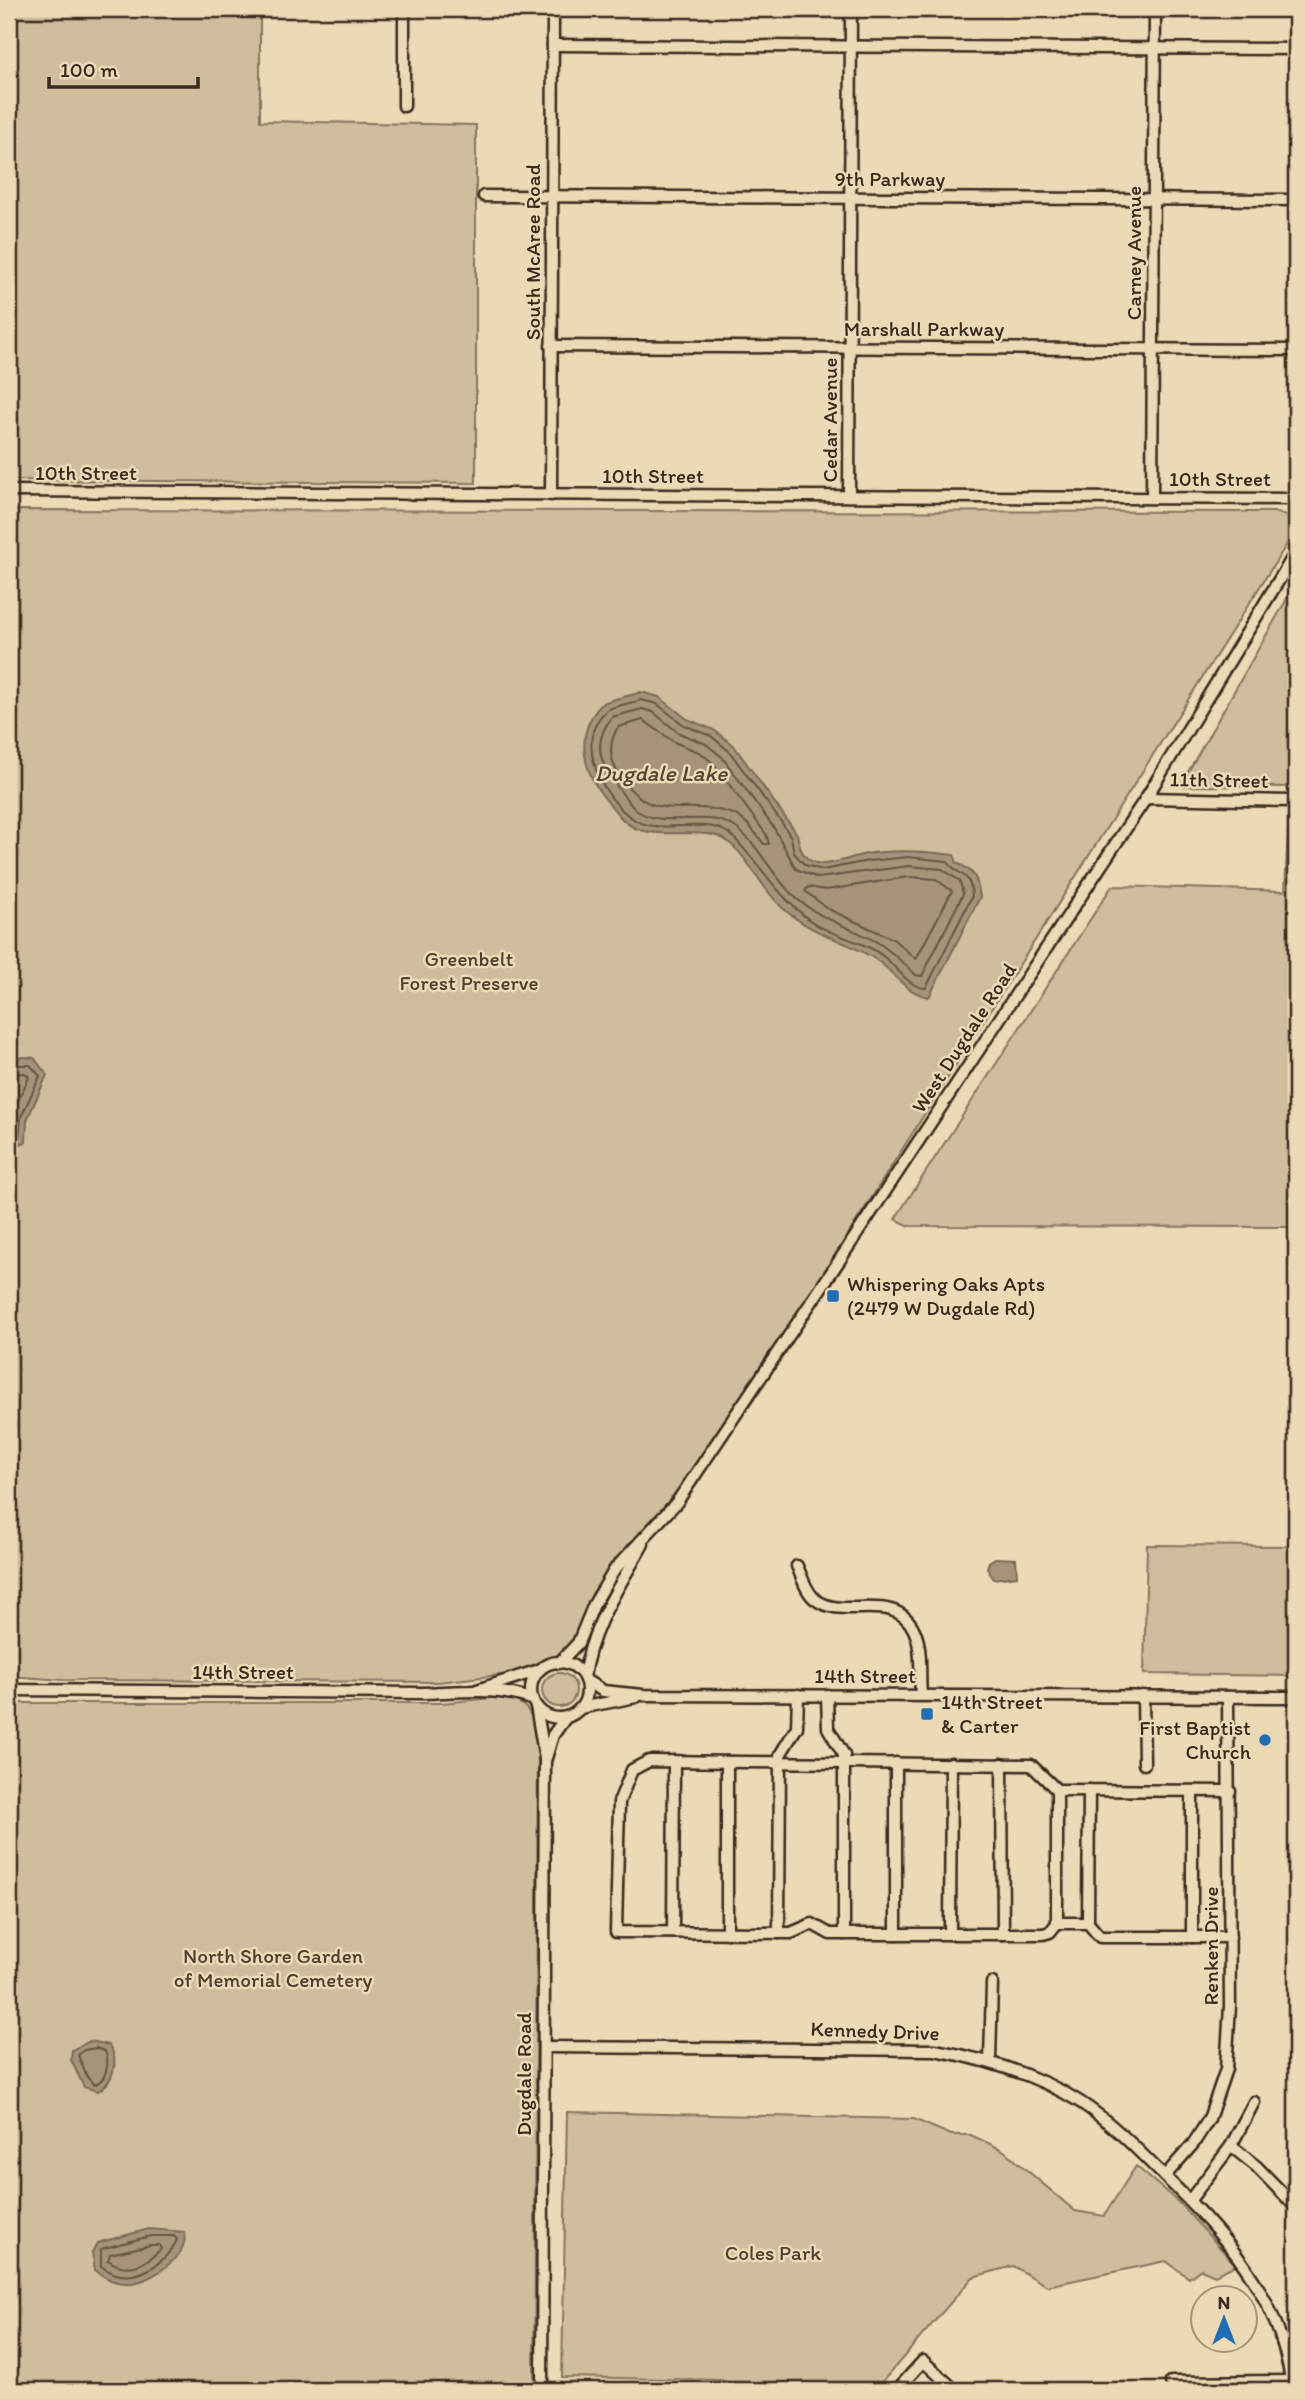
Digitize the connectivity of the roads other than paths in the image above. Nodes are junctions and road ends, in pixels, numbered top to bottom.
1 (404, 9) edge
2 (553, 9) edge
3 (850, 9) edge
4 (1155, 9) edge
5 (553, 45) junction
6 (850, 46) junction
7 (1155, 48) junction
8 (1296, 49) edge
9 (404, 106) dead end
10 (484, 196) dead end
11 (552, 196) junction
12 (850, 198) junction
13 (1154, 199) junction
14 (1296, 200) edge
15 (551, 346) junction
16 (849, 348) junction
17 (1153, 349) junction
18 (1296, 350) edge
19 (9, 491) edge
20 (551, 495) junction
21 (849, 496) junction
22 (1152, 498) junction
23 (1296, 499) edge
24 (1296, 552) edge
25 (1146, 798) junction
26 (1292, 801) dead end
27 (648, 1534) junction
28 (797, 1566) dead end
29 (559, 1662) junction
30 (539, 1670) junction
31 (584, 1678) junction
32 (9, 1690) edge
33 (477, 1690) junction
34 (643, 1695) junction
35 (798, 1695) junction
36 (827, 1695) junction
37 (921, 1695) junction
38 (1143, 1696) junction
39 (1228, 1697) junction
40 (1296, 1697) edge
41 (534, 1703) junction
42 (580, 1708) junction
43 (566, 1717) junction
44 (545, 1759) junction
45 (674, 1761) junction
46 (727, 1762) junction
47 (780, 1763) junction
48 (845, 1763) junction
49 (896, 1763) junction
50 (951, 1763) junction
51 (1002, 1764) junction
52 (1144, 1764) dead end
53 (1057, 1790) junction
54 (1089, 1790) junction
55 (1192, 1791) junction
56 (1230, 1791) junction
57 (1056, 1923) junction
58 (1088, 1923) junction
59 (673, 1932) junction
60 (727, 1933) junction
61 (779, 1933) junction
62 (844, 1934) junction
63 (896, 1934) junction
64 (950, 1934) junction
65 (1003, 1934) junction
66 (1192, 1937) junction
67 (1230, 1937) junction
68 (992, 1983) dead end
69 (544, 2047) junction
70 (990, 2061) junction
71 (1254, 2102) dead end
72 (1231, 2146) junction
73 (1165, 2176) junction
74 (1190, 2200) junction
75 (1296, 2207) edge
76 (1291, 2353) edge
77 (1171, 2382) dead end
78 (1291, 2385) edge
79 (542, 2390) edge
80 (897, 2390) edge
81 (955, 2390) edge

1 - 9 street
2 - 5 street, South McAree Road
3 - 6 street, Cedar Avenue
4 - 7 street, Carney Avenue
5 - 6 street
5 - 11 street, South McAree Road
6 - 7 street
6 - 12 street, Cedar Avenue
7 - 8 street
7 - 13 street, Carney Avenue
10 - 11 street, 9th Parkway
11 - 12 street, 9th Parkway
11 - 15 street, South McAree Road
12 - 13 street, 9th Parkway
12 - 16 street, Cedar Avenue
13 - 14 street, 9th Parkway
13 - 17 street, Carney Avenue
15 - 16 street, Marshall Parkway
15 - 20 street, South McAree Road
16 - 17 street, Marshall Parkway
16 - 21 street, Cedar Avenue
17 - 18 street, Marshall Parkway
17 - 22 street, Carney Avenue
19 - 20 street, 10th Street
20 - 21 street, 10th Street
21 - 22 street, 10th Street
22 - 23 street, 10th Street
24 - 25 street, West Dugdale Road
25 - 26 street, 11th Street
25 - 27 street, West Dugdale Road
27 - 29 street
27 - 31 street
28 - 37 street
29 - 30 street
29 - 31 street
30 - 33 street, 14th Street
30 - 41 street
31 - 34 street, 14th Street
31 - 42 street
32 - 33 street, 14th Street
33 - 41 street, 14th Street
34 - 35 street, 14th Street
34 - 42 street, 14th Street
35 - 36 street, 14th Street
35 - 47 street
36 - 37 street, 14th Street
36 - 48 street
37 - 38 street, 14th Street
38 - 39 street, 14th Street
38 - 52 street
39 - 40 street, 14th Street
39 - 56 street, Renken Drive
41 - 43 street
41 - 44 street
42 - 43 street
43 - 44 street
44 - 69 street, Dugdale Road
45 - 46 street
45 - 59 street
45 - 59 street
46 - 47 street
46 - 60 street
47 - 48 street
47 - 61 street
48 - 49 street
48 - 62 street
49 - 50 street
49 - 63 street
50 - 51 street
50 - 64 street
51 - 53 street
51 - 65 street
53 - 54 street
53 - 57 street
54 - 55 street
54 - 58 street
55 - 56 street
55 - 66 street
56 - 67 street, Renken Drive
57 - 58 street
57 - 65 street
58 - 66 street
59 - 60 street
60 - 61 street
61 - 62 street
62 - 63 street
63 - 64 street
64 - 65 street
66 - 67 street
67 - 73 street, Renken Drive
68 - 70 street
69 - 70 street, Kennedy Drive
69 - 79 street, Dugdale Road
70 - 73 street, Kennedy Drive
71 - 72 street
72 - 74 street
72 - 75 street
73 - 74 street, Kennedy Drive
74 - 76 street, Kennedy Drive
76 - 78 street, Kennedy Drive
77 - 78 street
80 - 81 street

